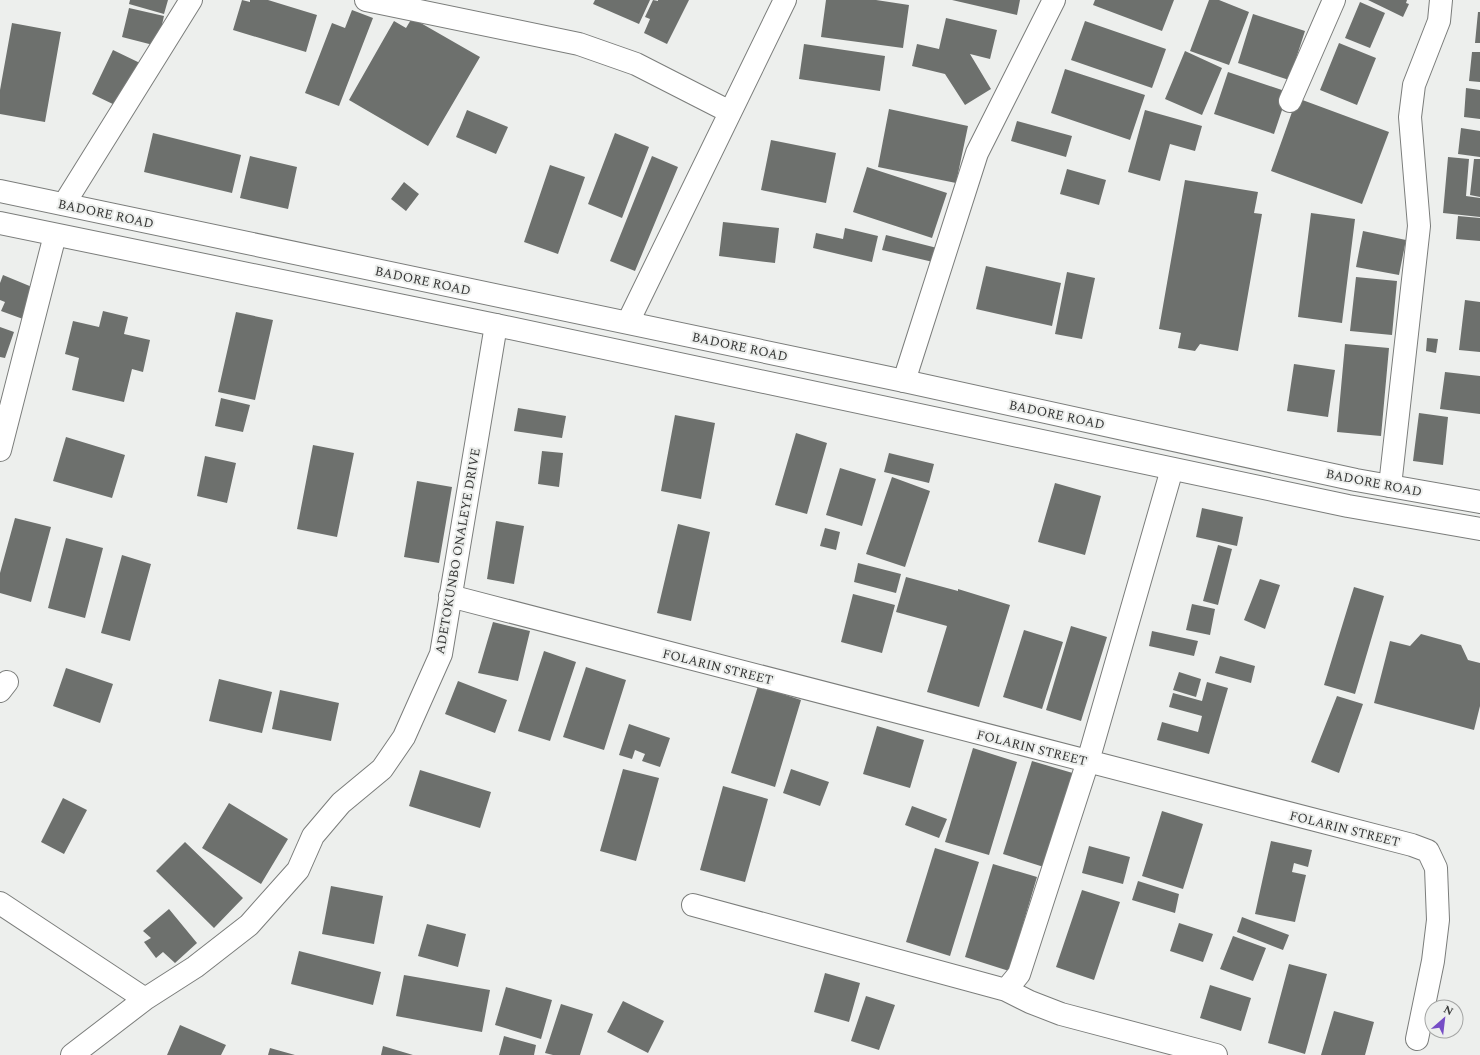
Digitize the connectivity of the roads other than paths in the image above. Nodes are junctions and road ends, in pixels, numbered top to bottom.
1 (191, 0) edge
2 (366, 0) edge
3 (786, 0) edge
4 (1054, 0) edge
5 (1334, 0) edge
6 (1440, 0) edge
7 (1290, 101) dead end
8 (730, 112) junction
9 (0, 191) edge
10 (64, 204) junction
11 (0, 223) edge
12 (55, 235) junction
13 (628, 322) junction
14 (496, 325) junction
15 (904, 381) junction
16 (0, 450) edge
17 (1172, 469) junction
18 (1390, 486) junction
19 (1480, 502) edge
20 (1480, 529) edge
21 (450, 596) junction
22 (1088, 761) junction
23 (0, 903) edge
24 (693, 905) dead end
25 (1006, 990) junction
26 (145, 999) junction
27 (1416, 1039) dead end
28 (72, 1055) edge
29 (1216, 1055) edge

1 - 10 street
2 - 8 street
3 - 8 street
4 - 15 street
5 - 7 street
6 - 18 street
8 - 13 street
9 - 10 street, BADORE ROAD
10 - 13 street, BADORE ROAD
11 - 12 street
12 - 14 street
12 - 16 street
13 - 15 street, BADORE ROAD
14 - 17 street
14 - 21 street, ADETOKUNBO ONALEYE DRIVE
15 - 18 street, BADORE ROAD
17 - 20 street
17 - 22 street
18 - 19 street, BADORE ROAD
21 - 22 street, FOLARIN STREET
21 - 26 street, ADETOKUNBO ONALEYE DRIVE
22 - 25 street
22 - 27 street, FOLARIN STREET
23 - 26 street
24 - 25 street
25 - 29 street
26 - 28 street, ADETOKUNBO ONALEYE DRIVE

